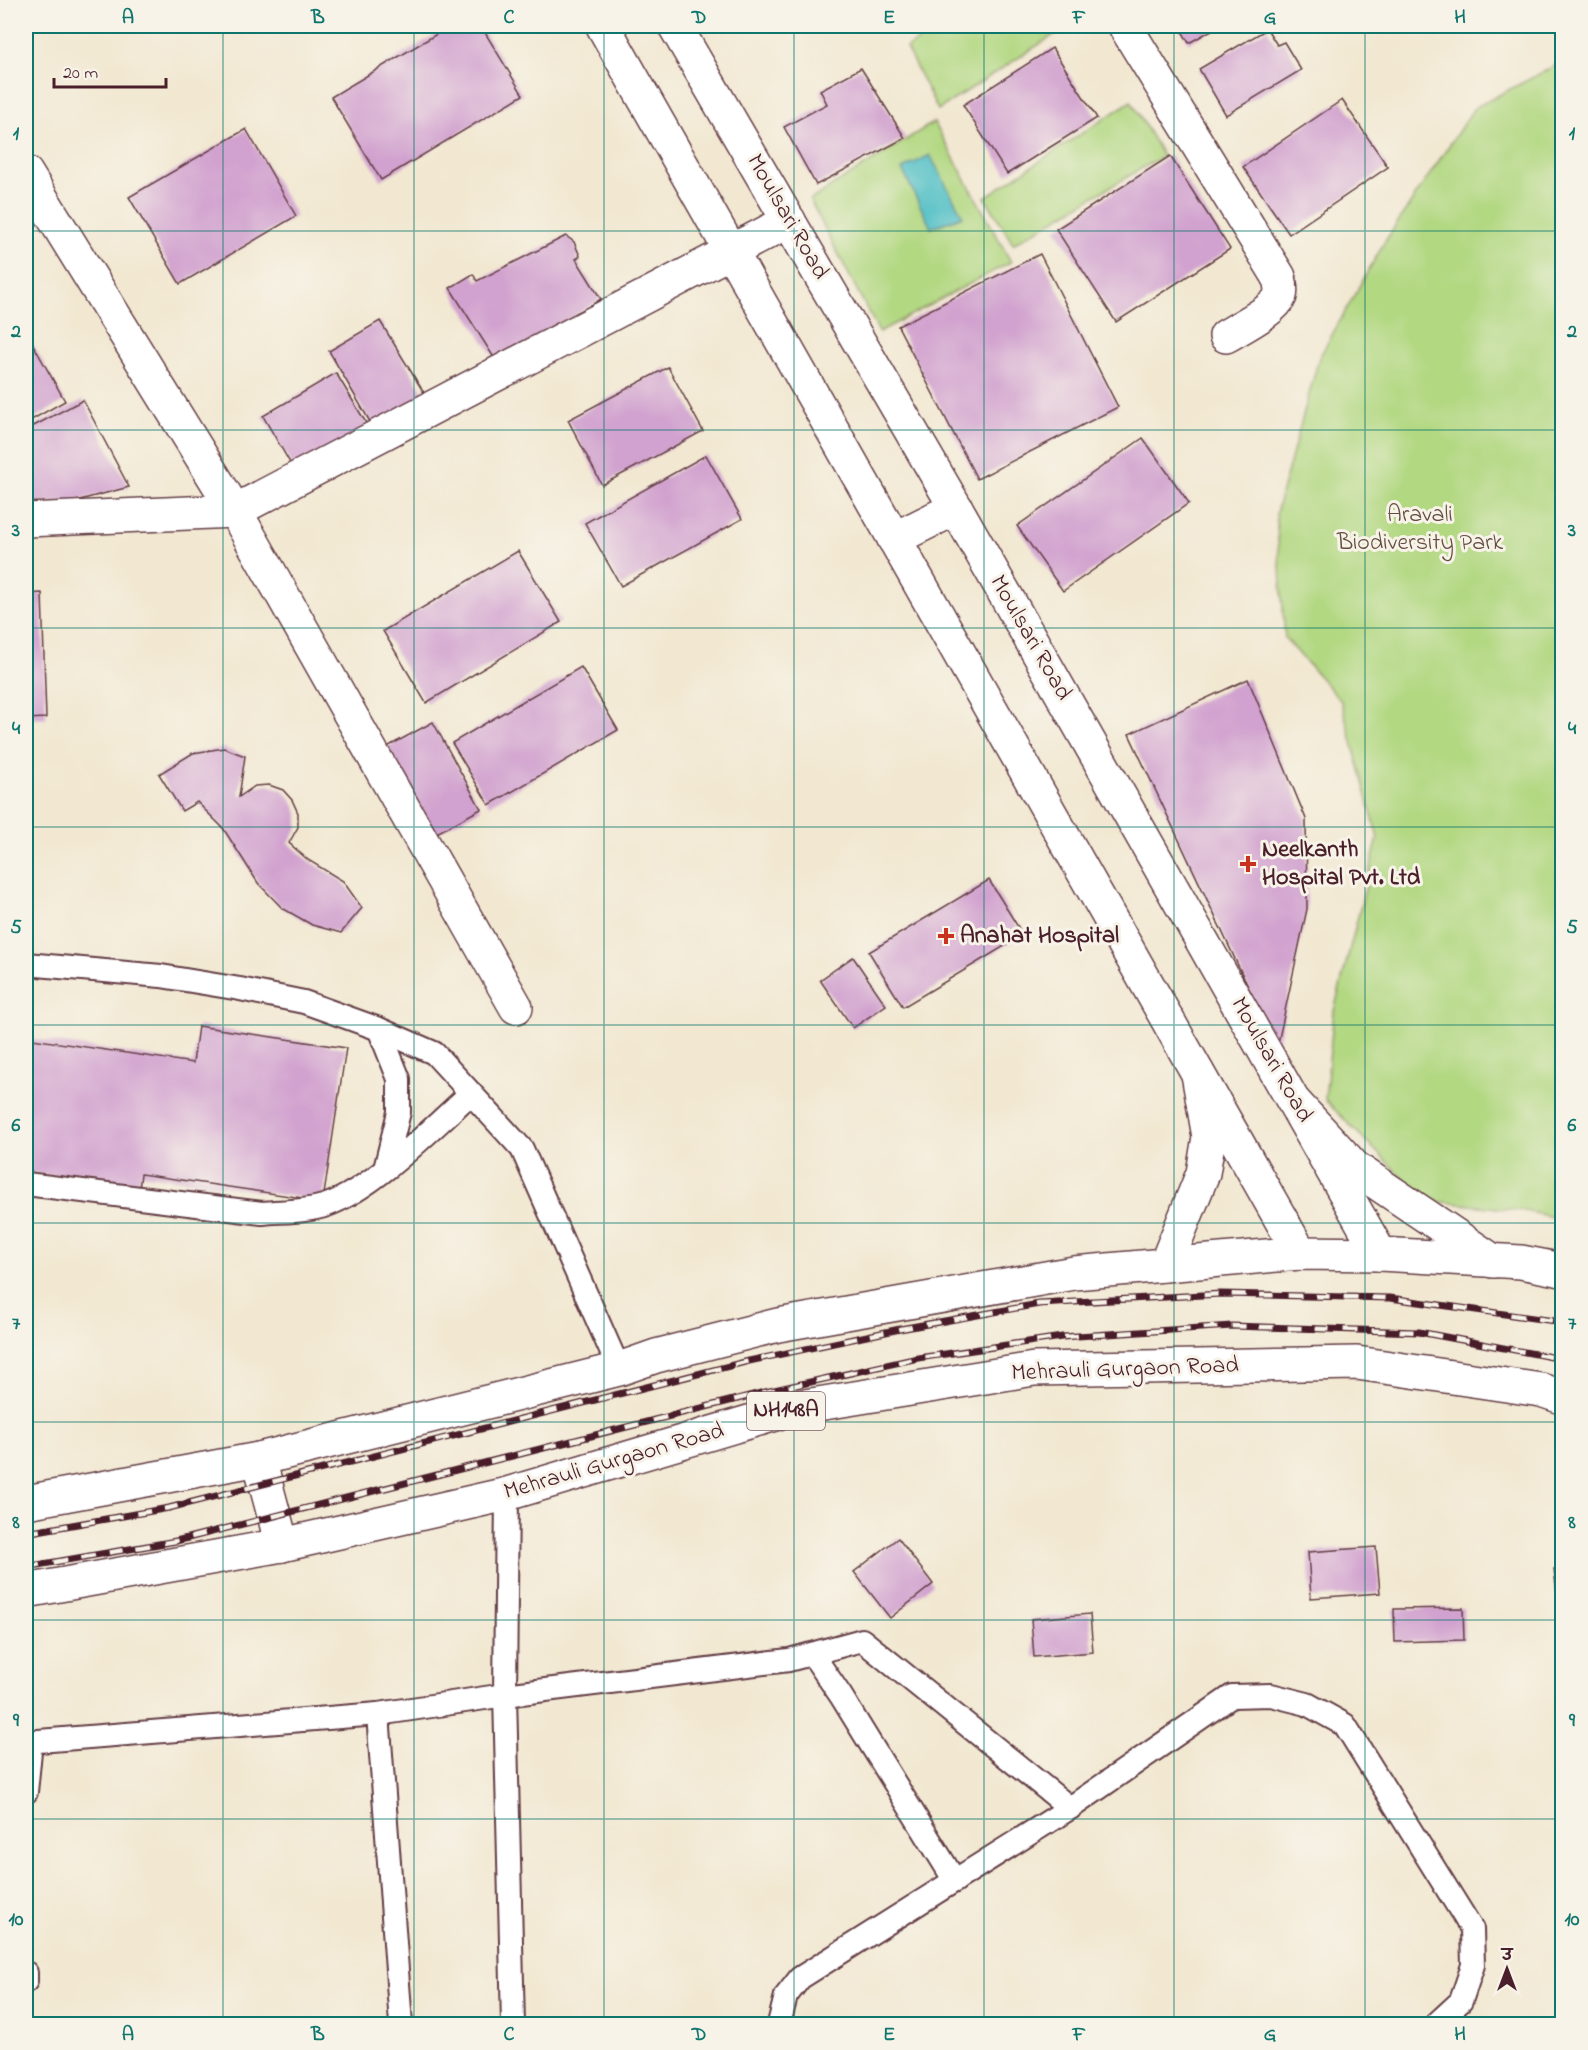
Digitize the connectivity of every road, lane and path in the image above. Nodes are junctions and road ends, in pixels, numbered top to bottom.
1 (603, 26) edge
2 (675, 26) edge
3 (1125, 26) edge
4 (26, 173) edge
5 (789, 221) junction
6 (732, 252) junction
7 (1226, 336) dead end
8 (956, 508) junction
9 (235, 511) junction
10 (26, 520) edge
11 (894, 539) junction
12 (26, 964) edge
13 (516, 1007) dead end
14 (379, 1029) junction
15 (1198, 1074) junction
16 (470, 1094) junction
17 (1295, 1103) junction
18 (385, 1169) junction
19 (26, 1184) edge
20 (1300, 1253) junction
21 (1380, 1254) junction
22 (1492, 1261) junction
23 (1166, 1264) junction
24 (1563, 1270) edge
25 (619, 1369) junction
26 (1563, 1397) edge
27 (259, 1459) junction
28 (507, 1494) junction
29 (26, 1502) edge
30 (282, 1545) junction
31 (26, 1591) edge
32 (813, 1655) junction
33 (505, 1695) junction
34 (378, 1714) junction
35 (28, 1741) edge
36 (26, 1792) edge
37 (1070, 1808) junction
38 (955, 1881) junction
39 (26, 1973) edge
40 (26, 1981) edge
41 (400, 2025) edge
42 (513, 2025) edge
43 (779, 2025) edge
44 (1436, 2025) edge

1 - 6 main road
2 - 5 main road, Moulsari Road
3 - 7 main road
4 - 9 main road
5 - 6 main road
5 - 8 main road, Moulsari Road
6 - 9 main road
6 - 11 main road
8 - 11 main road
8 - 17 main road, Moulsari Road
9 - 10 main road
9 - 13 main road
11 - 15 main road
12 - 14 lane
14 - 16 lane
14 - 18 lane
15 - 20 main road
15 - 23 main road
16 - 18 lane
16 - 25 lane
17 - 21 main road, Moulsari Road
17 - 22 main road
18 - 19 lane
20 - 21 main road
20 - 23 main road
21 - 22 main road
22 - 24 main road
23 - 25 main road
25 - 27 main road
26 - 28 main road, Mehrauli Gurgaon Road / NH148A
27 - 29 main road
27 - 30 main road
28 - 30 main road, Mehrauli Gurgaon Road / NH148A
28 - 33 lane
30 - 31 main road, Mehrauli Gurgaon Road / NH148A
32 - 33 lane
32 - 37 lane
32 - 38 lane
33 - 34 lane
33 - 42 lane
34 - 35 lane
34 - 41 lane
35 - 36 lane
37 - 38 lane
37 - 44 lane
38 - 43 lane
39 - 40 lane

